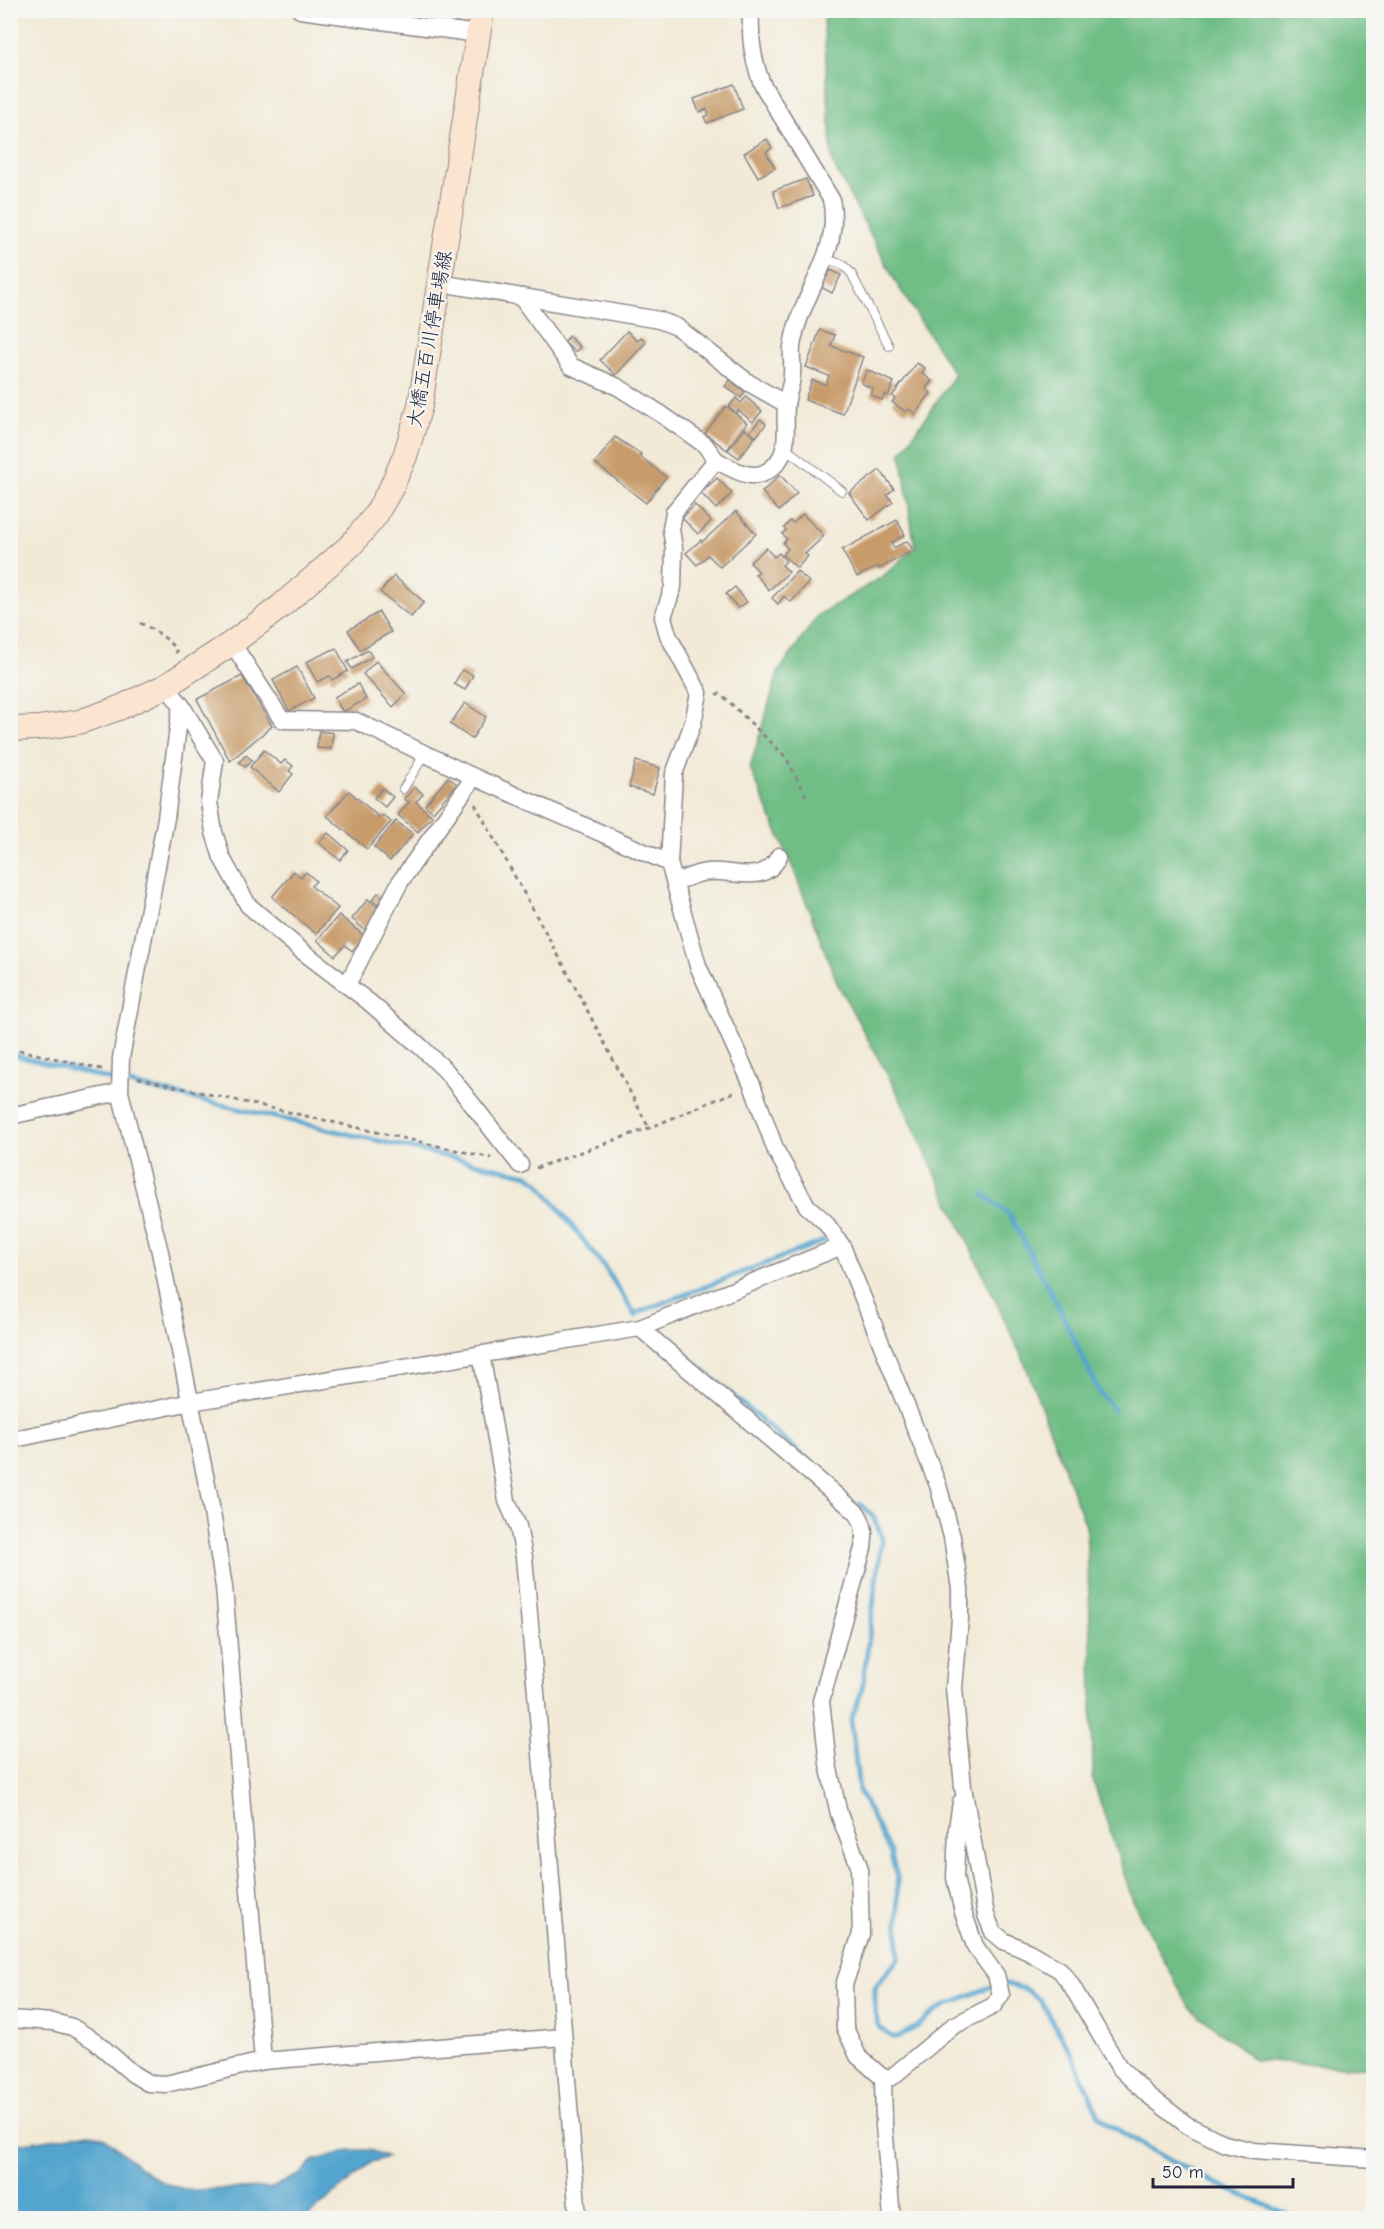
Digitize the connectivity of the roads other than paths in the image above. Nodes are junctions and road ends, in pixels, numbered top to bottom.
1 (300, 10) edge
2 (482, 10) edge
3 (751, 10) edge
4 (478, 34) junction
5 (825, 260) junction
6 (440, 283) junction
7 (521, 297) junction
8 (889, 346) dead end
9 (786, 404) junction
10 (785, 448) junction
11 (716, 460) junction
12 (842, 491) dead end
13 (232, 643) junction
14 (177, 688) junction
15 (10, 729) edge
16 (425, 754) junction
17 (471, 781) junction
18 (403, 789) dead end
19 (779, 856) dead end
20 (669, 862) junction
21 (675, 882) junction
22 (347, 985) junction
23 (120, 1092) junction
24 (10, 1116) edge
25 (520, 1165) road end
26 (842, 1246) junction
27 (640, 1328) junction
28 (481, 1354) junction
29 (191, 1402) junction
30 (10, 1440) edge
31 (963, 1787) junction
32 (10, 2019) edge
33 (563, 2037) junction
34 (262, 2061) junction
35 (883, 2078) junction
36 (1374, 2159) edge
37 (578, 2218) edge
38 (892, 2218) edge

1 - 4 street
2 - 4 main road, 大橋五百川停車場線
3 - 5 street
4 - 6 main road, 大橋五百川停車場線
5 - 8 lane
5 - 9 street
6 - 7 street
6 - 13 main road, 大橋五百川停車場線
7 - 9 street
7 - 11 street
9 - 10 street
10 - 11 street
10 - 12 lane
11 - 20 street
13 - 14 main road, 大橋五百川停車場線
13 - 16 street
14 - 15 main road, 大橋五百川停車場線
14 - 22 street
14 - 23 street
16 - 17 street
16 - 18 lane
17 - 20 street
17 - 22 street
19 - 21 street
20 - 21 street
21 - 26 street
22 - 25 street
23 - 24 street
23 - 29 street
26 - 27 street
26 - 31 street
27 - 28 street
27 - 35 street
28 - 29 street
28 - 33 street
29 - 30 street
29 - 34 street
31 - 35 street
31 - 36 street
32 - 34 street
33 - 34 street
33 - 37 street
35 - 38 street

